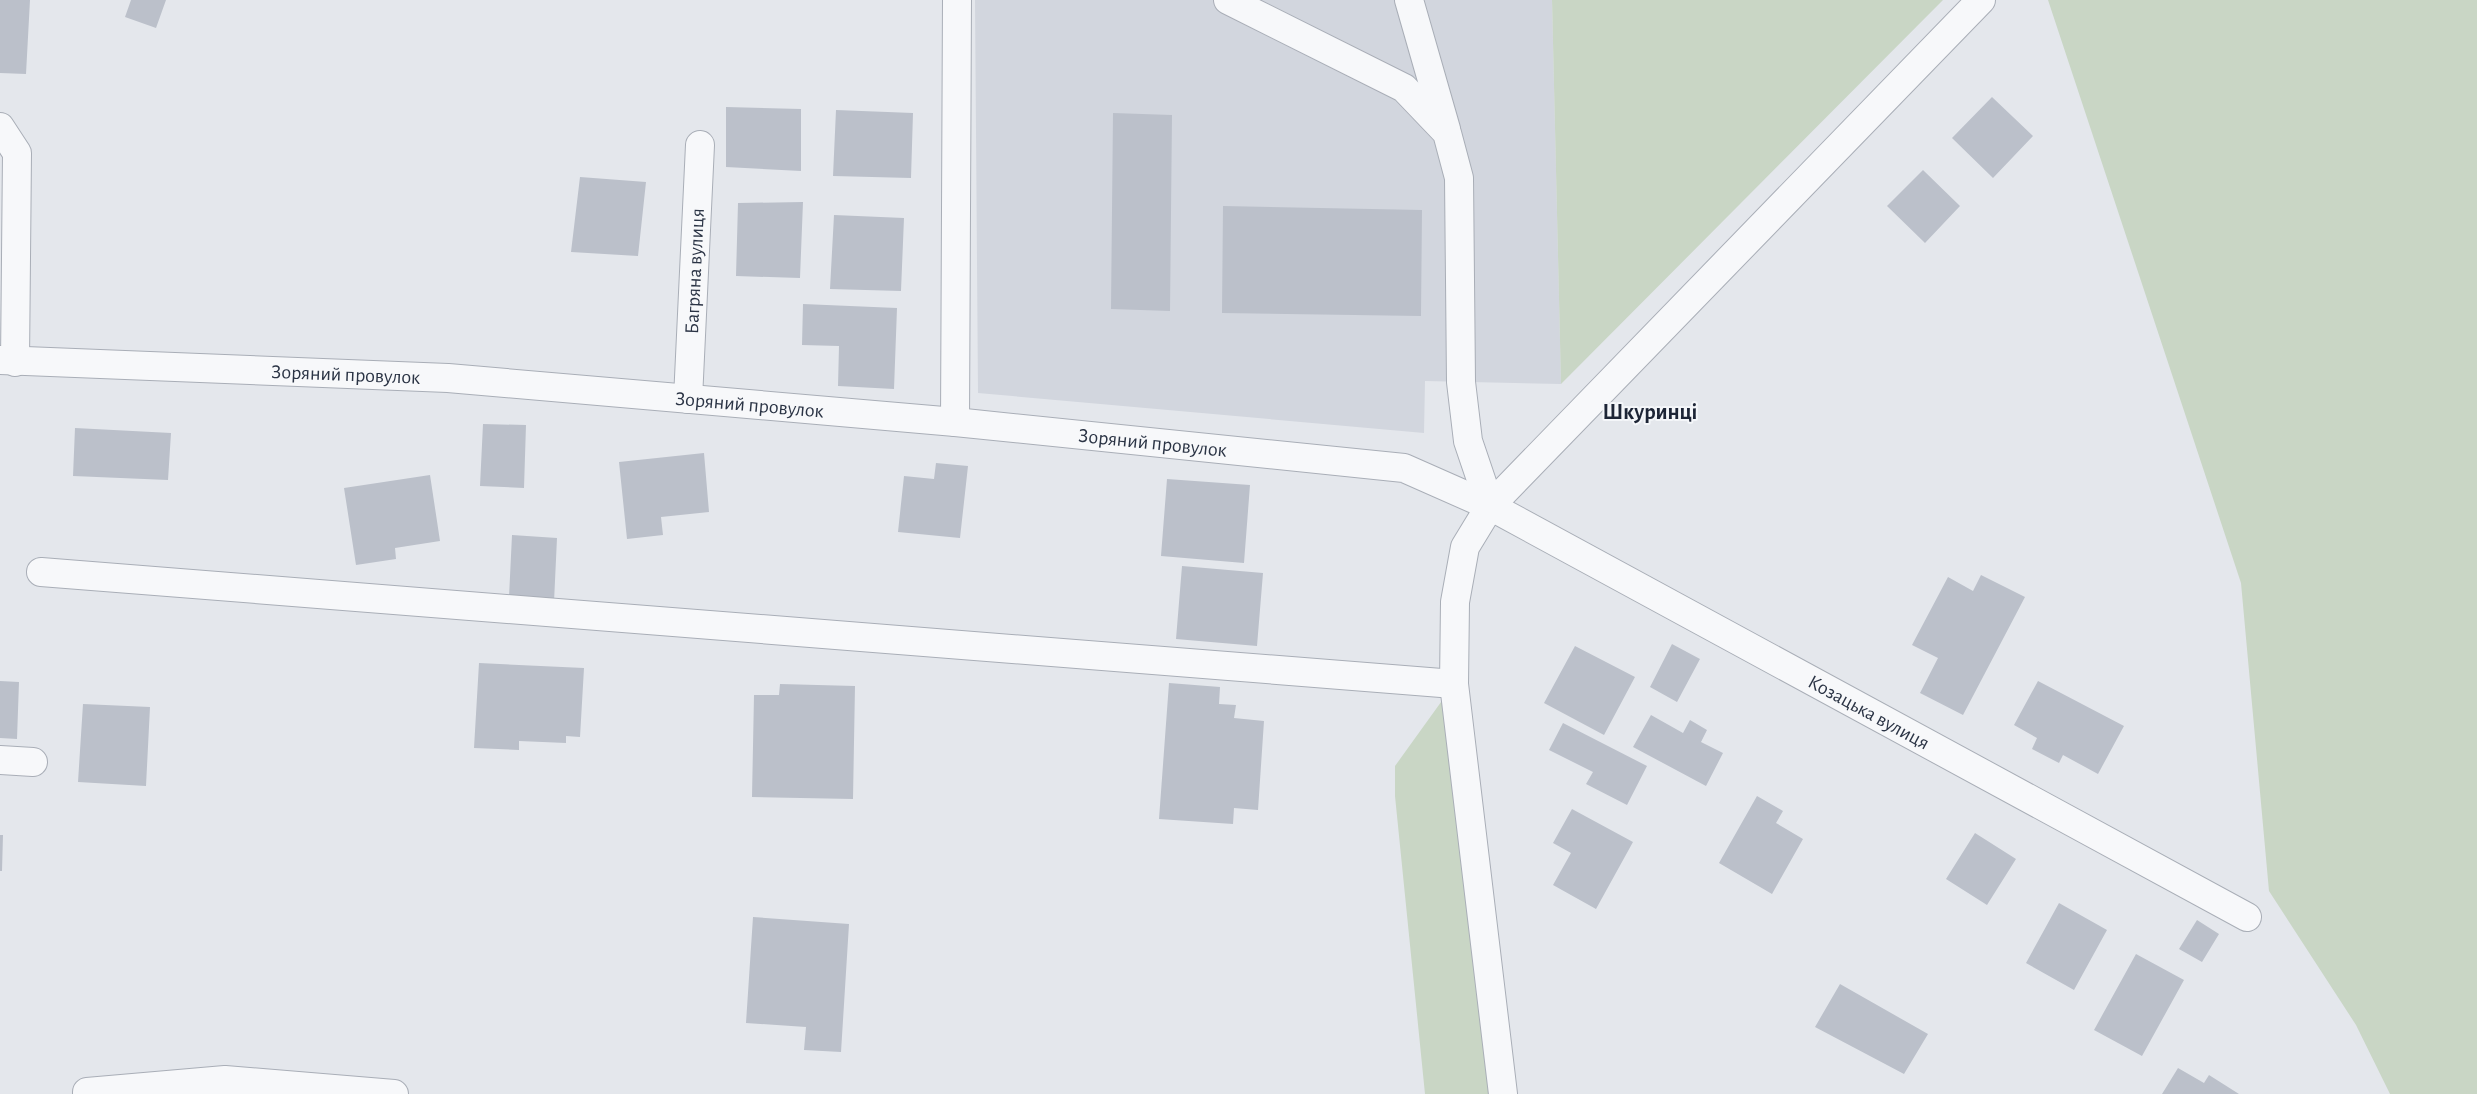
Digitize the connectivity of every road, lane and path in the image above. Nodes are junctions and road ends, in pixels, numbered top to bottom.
1 (957, 0) edge
2 (1228, 0) edge
3 (1409, 0) edge
4 (1981, 0) edge
5 (0, 127) edge
6 (1447, 133) junction
7 (700, 145) dead end
8 (7, 361) edge
9 (688, 399) junction
10 (955, 422) junction
11 (1490, 506) junction
12 (41, 572) dead end
13 (1454, 684) junction
14 (0, 760) edge
15 (33, 762) dead end
16 (2247, 917) dead end
17 (87, 1094) edge
18 (394, 1094) edge
19 (1503, 1094) edge

1 - 10 street
2 - 6 street
3 - 6 street
4 - 11 street
5 - 8 street
6 - 11 street
7 - 9 street, Багряна вулиця
8 - 9 street, Зоряний провулок
9 - 10 street, Зоряний провулок
10 - 11 street, Зоряний провулок
11 - 13 street
11 - 16 street, Козацька вулиця
12 - 13 street
13 - 19 street
14 - 15 street
17 - 18 street

